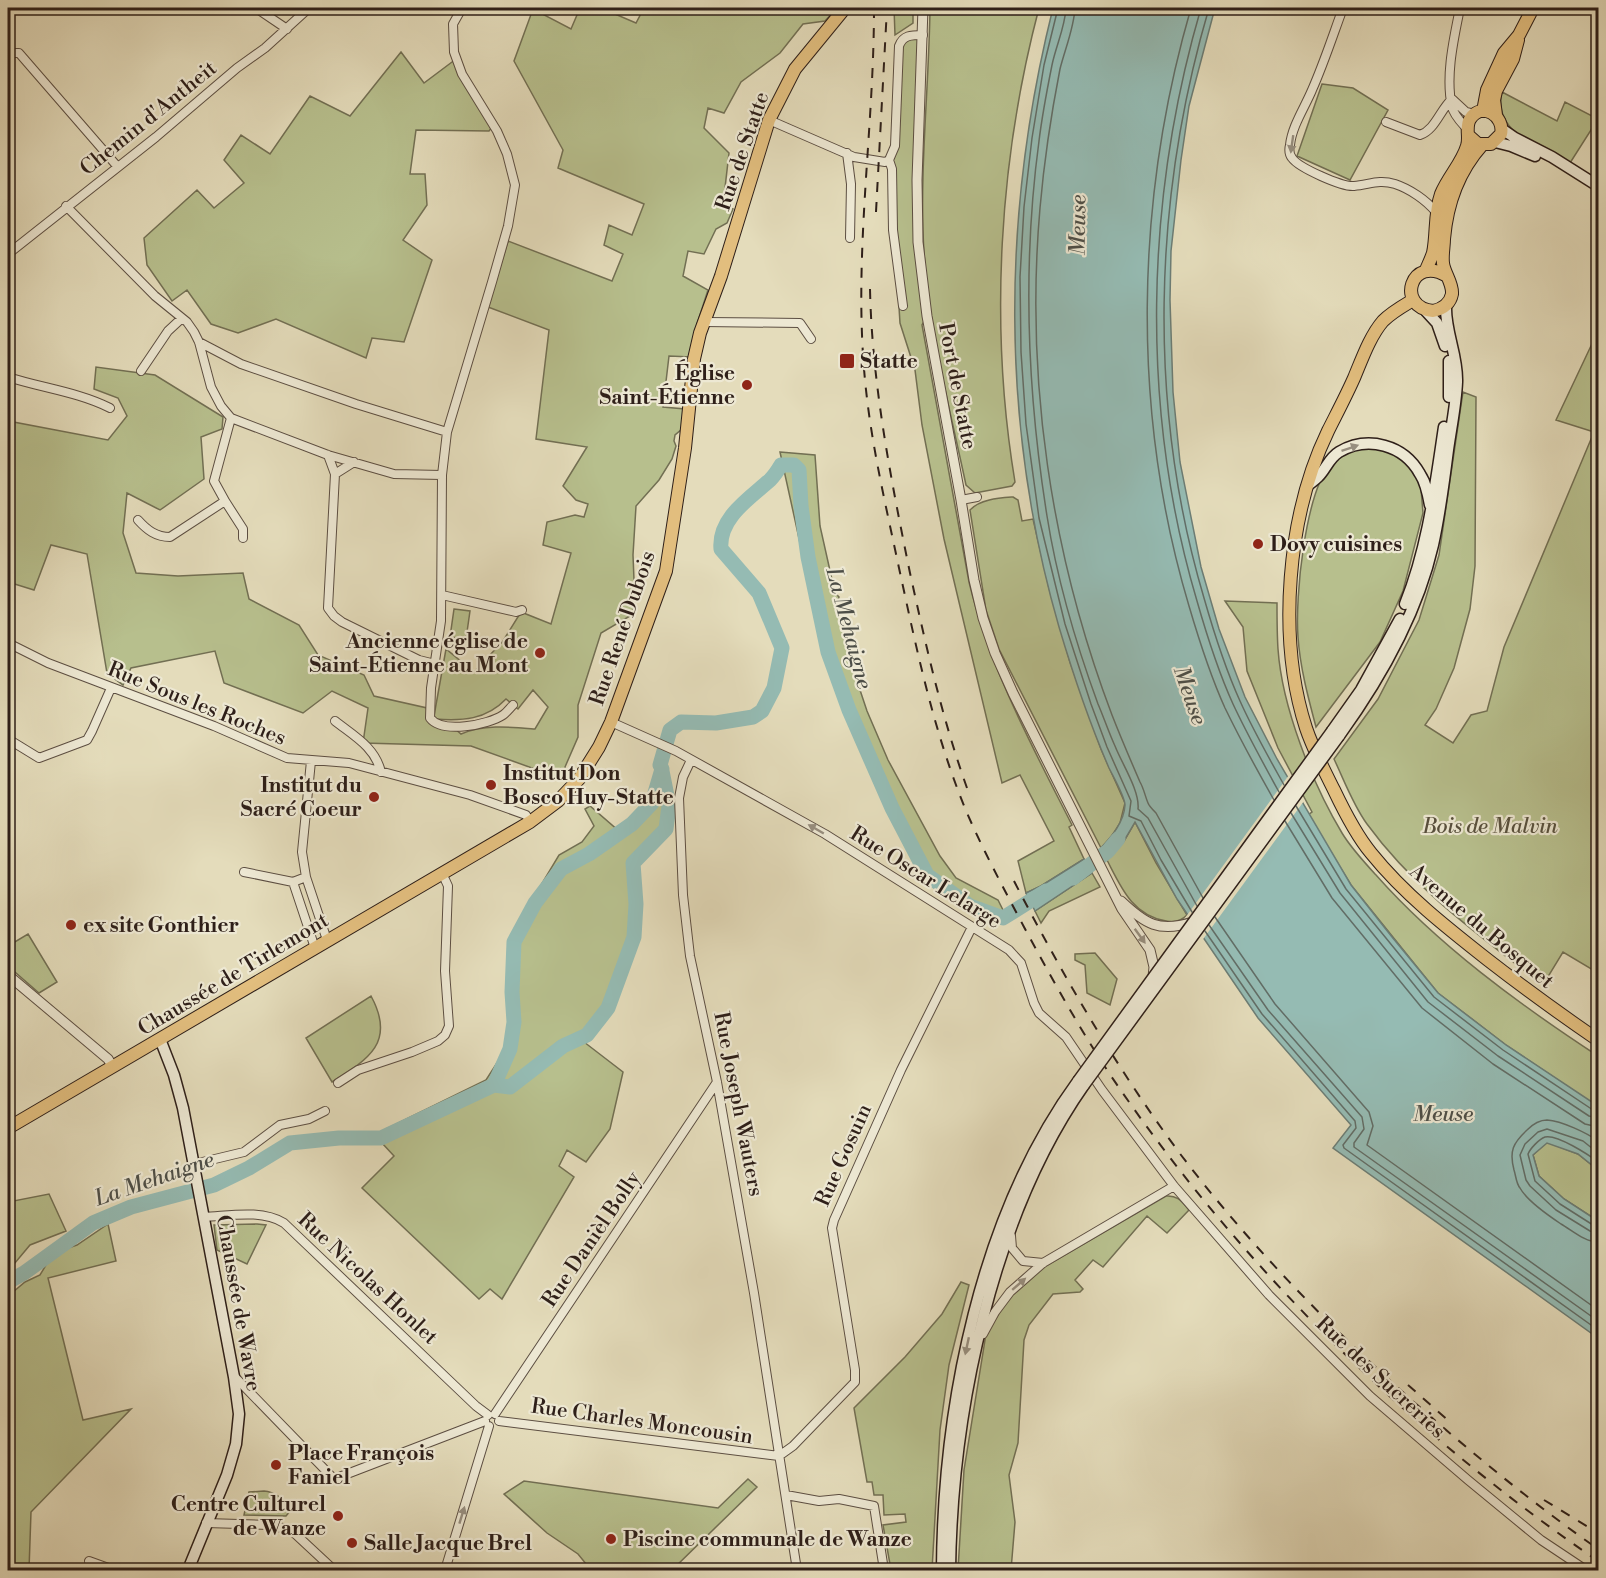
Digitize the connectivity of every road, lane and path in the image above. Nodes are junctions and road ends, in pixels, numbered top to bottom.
1 (256, 8) edge
2 (309, 8) edge
3 (462, 8) edge
4 (845, 8) edge
5 (923, 8) edge
6 (1343, 8) edge
7 (1460, 8) edge
8 (1533, 8) edge
9 (287, 29) junction
10 (923, 35) junction
11 (1519, 35) junction
12 (8, 52) edge
13 (1452, 99) junction
14 (1479, 112) junction
15 (1497, 115) junction
16 (769, 120) junction
17 (1386, 122) dead end
18 (1502, 129) junction
19 (1469, 133) junction
20 (1495, 142) junction
21 (1482, 145) junction
22 (847, 153) junction
23 (889, 160) junction
24 (117, 166) junction
25 (1571, 169) junction
26 (1599, 186) edge
27 (66, 206) junction
28 (1436, 212) junction
29 (850, 238) dead end
30 (8, 254) edge
31 (1426, 270) junction
32 (1447, 276) junction
33 (1413, 300) junction
34 (903, 306) dead end
35 (1446, 306) junction
36 (1426, 310) junction
37 (182, 318) junction
38 (704, 322) junction
39 (811, 339) dead end
40 (199, 342) junction
41 (141, 372) dead end
42 (8, 377) edge
43 (110, 408) dead end
44 (231, 418) junction
45 (447, 432) junction
46 (328, 455) junction
47 (354, 462) junction
48 (335, 474) junction
49 (442, 475) junction
50 (1307, 486) junction
51 (977, 497) dead end
52 (961, 500) junction
53 (225, 501) junction
54 (1432, 513) junction
55 (138, 520) dead end
56 (243, 538) dead end
57 (442, 595) junction
58 (522, 610) dead end
59 (8, 643) edge
60 (435, 664) junction
61 (111, 688) junction
62 (513, 705) dead end
63 (335, 722) dead end
64 (611, 722) junction
65 (1336, 733) junction
66 (8, 739) edge
67 (691, 759) junction
68 (312, 761) junction
69 (381, 772) junction
70 (530, 822) junction
71 (477, 852) joint
72 (244, 872) dead end
73 (442, 873) junction
74 (306, 877) junction
75 (293, 882) junction
76 (1118, 898) junction
77 (1193, 922) junction
78 (972, 927) junction
79 (1166, 928) junction
80 (327, 940) junction
81 (1175, 946) junction
82 (315, 948) junction
83 (1177, 959) junction
84 (8, 975) edge
85 (1153, 977) junction
86 (160, 1040) junction
87 (1599, 1040) edge
88 (113, 1067) junction
89 (717, 1082) junction
90 (338, 1083) dead end
91 (1081, 1083) junction
92 (1102, 1090) joint
93 (325, 1111) dead end
94 (8, 1128) edge
95 (194, 1164) junction
96 (1174, 1186) junction
97 (204, 1217) junction
98 (1011, 1228) junction
99 (1043, 1263) junction
100 (978, 1344) junction
101 (234, 1377) junction
102 (491, 1419) junction
103 (779, 1456) junction
104 (786, 1496) junction
105 (206, 1523) junction
106 (88, 1561) dead end
107 (114, 1570) edge
108 (188, 1570) edge
109 (334, 1570) edge
110 (445, 1570) edge
111 (797, 1570) edge
112 (884, 1570) edge
113 (942, 1570) edge
114 (950, 1570) edge
115 (1586, 1570) edge

1 - 9 street
2 - 9 street, Chemin d'Antheit
3 - 45 street
4 - 16 main road, Rue de Statte
5 - 10 street, Port de Statte
6 -> 28 street
7 - 13 street
8 - 11 main road
9 - 24 street, Chemin d'Antheit
10 - 23 street
10 - 52 street, Port de Statte
11 - 14 main road
11 - 15 main road
12 - 24 street
13 - 14 street
13 - 17 street
13 - 19 street
14 - 15 main road
14 - 19 main road
15 - 18 main road
16 - 22 street
16 - 38 main road, Rue de Statte
18 - 20 main road
18 - 25 main road
19 - 21 main road
19 - 28 main road
20 - 21 main road
20 - 25 main road
21 - 32 main road
22 - 23 street
22 - 29 street
23 - 34 street
24 - 27 street, Chemin d'Antheit
25 - 26 main road
27 - 30 street, Chemin d'Antheit
27 - 37 street
28 - 31 main road
31 - 32 main road
31 - 33 main road
32 - 35 main road
33 - 36 main road
33 - 50 main road, Avenue du Bosquet
35 - 36 main road
35 - 65 main road
36 - 54 main road
37 - 40 street
37 - 41 street
38 - 39 street
38 - 64 main road, Rue René Dubois
40 - 44 street
40 - 45 street
42 - 43 street
44 - 46 street
44 - 53 street
45 - 49 street
46 - 47 street
46 - 48 street
47 - 48 street
47 - 49 street
48 - 60 street
49 - 57 street
50 -> 54 main road
50 - 87 main road, Avenue du Bosquet
51 - 52 street
52 - 76 street, Port de Statte
53 - 55 street
53 - 56 street
54 - 65 main road
57 - 58 street
57 - 60 street
59 - 61 street, Rue Sous les Roches
60 - 62 street
61 - 66 street
61 - 68 street, Rue Sous les Roches
63 - 69 street
64 - 67 street, Rue Oscar Lelarge
64 - 70 main road, Rue René Dubois
65 - 77 main road, bridge
65 - 83 main road, bridge
78 -> 67 street, Rue Oscar Lelarge
67 - 89 street, Rue Joseph Wauters
68 - 69 street, Rue Sous les Roches
68 - 74 street
69 - 70 street, Rue Sous les Roches
70 - 71 main road, Rue René Dubois
71 - 73 main road, Chaussée de Tirlemont
72 - 75 street
73 - 80 main road, Chaussée de Tirlemont
73 - 90 street
74 - 75 street
74 - 80 street
75 - 82 street
76 - 79 street
76 -> 85 street, Port de Statte
77 - 79 street
77 - 81 main road, bridge
78 - 92 street, Rue Oscar Lelarge
78 - 103 street, Rue Gosuin
79 - 81 street
80 - 82 main road, Chaussée de Tirlemont
81 - 83 street, bridge
81 - 85 main road, bridge
82 - 86 main road, Chaussée de Tirlemont
83 - 91 main road, bridge
84 - 88 street
85 - 91 main road, bridge
86 - 88 main road, Chaussée de Tirlemont
86 - 95 main road, Chaussée de Wavre
88 - 94 main road, Chaussée de Tirlemont
89 - 102 street, Rue Danièl Bolly
89 - 103 street, Rue Joseph Wauters
91 - 98 main road
91 -> 113 main road
92 - 96 street, Rue des Sucreries
93 - 95 street
95 - 97 main road, Chaussée de Wavre
96 - 99 street
96 - 115 street, Rue des Sucreries
97 - 101 main road, Chaussée de Wavre
97 - 102 street, Rue Nicolas Honlet
98 - 99 street
98 - 100 main road
100 -> 99 street
100 - 114 main road
101 - 102 street
101 - 105 main road, Chaussée de Wavre
102 - 103 street, Rue Charles Moncousin
110 -> 102 street, Rue Danièl Bolly
103 - 104 street, Rue Joseph Wauters
104 - 111 street, Rue Joseph Wauters
104 - 112 street
105 - 108 main road, Chaussée de Wavre
105 - 109 street
106 - 107 street

